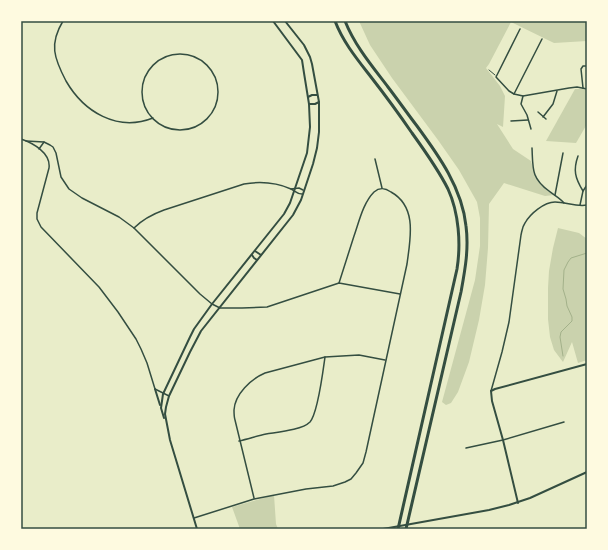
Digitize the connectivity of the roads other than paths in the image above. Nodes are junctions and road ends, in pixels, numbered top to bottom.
1 (63, 21) edge
2 (273, 21) edge
3 (285, 21) edge
4 (335, 21) edge
5 (345, 21) edge
6 (520, 29) dead end
7 (542, 39) dead end
8 (587, 66) edge
9 (583, 88) junction
10 (587, 89) edge
11 (557, 91) junction
12 (514, 94) junction
13 (317, 95) junction
14 (523, 96) junction
15 (308, 97) junction
16 (319, 102) junction
17 (309, 104) junction
18 (538, 112) dead end
19 (543, 117) junction
20 (153, 118) junction
21 (546, 119) dead end
22 (528, 120) junction
23 (511, 121) dead end
24 (531, 129) dead end
25 (21, 140) edge
26 (26, 141) junction
27 (44, 142) junction
28 (532, 148) dead end
29 (39, 149) junction
30 (562, 153) dead end
31 (578, 156) dead end
32 (375, 159) dead end
33 (587, 185) edge
34 (382, 188) junction
35 (295, 190) junction
36 (583, 191) junction
37 (304, 192) junction
38 (555, 195) junction
39 (564, 203) junction
40 (580, 205) junction
41 (587, 205) edge
42 (134, 228) junction
43 (255, 251) junction
44 (252, 255) junction
45 (261, 255) junction
46 (257, 260) junction
47 (339, 283) junction
48 (400, 294) junction
49 (212, 304) junction
50 (220, 308) junction
51 (184, 350) junction
52 (190, 352) junction
53 (325, 357) junction
54 (385, 360) junction
55 (587, 364) edge
56 (155, 389) junction
57 (491, 391) junction
58 (163, 394) junction
59 (169, 396) junction
60 (161, 408) junction
61 (166, 421) junction
62 (564, 422) dead end
63 (503, 440) junction
64 (240, 441) junction
65 (466, 448) dead end
66 (587, 472) edge
67 (254, 499) junction
68 (518, 503) junction
69 (194, 518) junction
70 (197, 529) edge
71 (383, 529) edge
72 (398, 529) edge
73 (406, 529) edge

1 - 20 street
2 - 15 street
3 - 13 street
4 - 72 highway
5 - 73 highway
6 - 12 street
7 - 12 street
8 - 9 street
9 - 10 street
9 - 11 street
11 - 14 street
11 - 19 street
12 - 14 street
13 - 15 street
13 - 16 street
14 - 22 street
15 - 17 street
16 - 17 street
16 - 37 street
17 - 35 street
18 - 19 street
19 - 21 street
20 - 20 street
22 - 23 street
22 - 24 street
25 - 26 street
26 - 27 street
26 - 29 street
27 - 29 street
27 - 42 street
28 - 38 street
29 - 56 street
30 - 38 street
31 - 36 street
32 - 34 street
33 - 36 street
34 - 47 street
34 - 48 street
35 - 37 street
35 - 37 street
35 - 42 street
35 - 43 street
36 - 40 street
37 - 45 street
38 - 39 street
39 - 40 street
39 - 57 street
40 - 41 street
42 - 49 street
43 - 44 street
43 - 45 street
44 - 46 street
44 - 49 street
45 - 46 street
46 - 50 street
47 - 48 street
47 - 50 street
48 - 54 street
49 - 50 street
49 - 51 street
50 - 52 street
51 - 52 street
51 - 58 street
52 - 59 street
53 - 54 street
53 - 64 street
53 - 64 street
54 - 67 street
55 - 57 street
56 - 58 street
56 - 60 street
57 - 63 street
58 - 59 street
58 - 60 street
59 - 61 street
60 - 61 street
61 - 69 street
62 - 63 street
63 - 65 street
63 - 68 street
64 - 67 street
66 - 68 street
67 - 69 street
68 - 71 street
69 - 70 street

